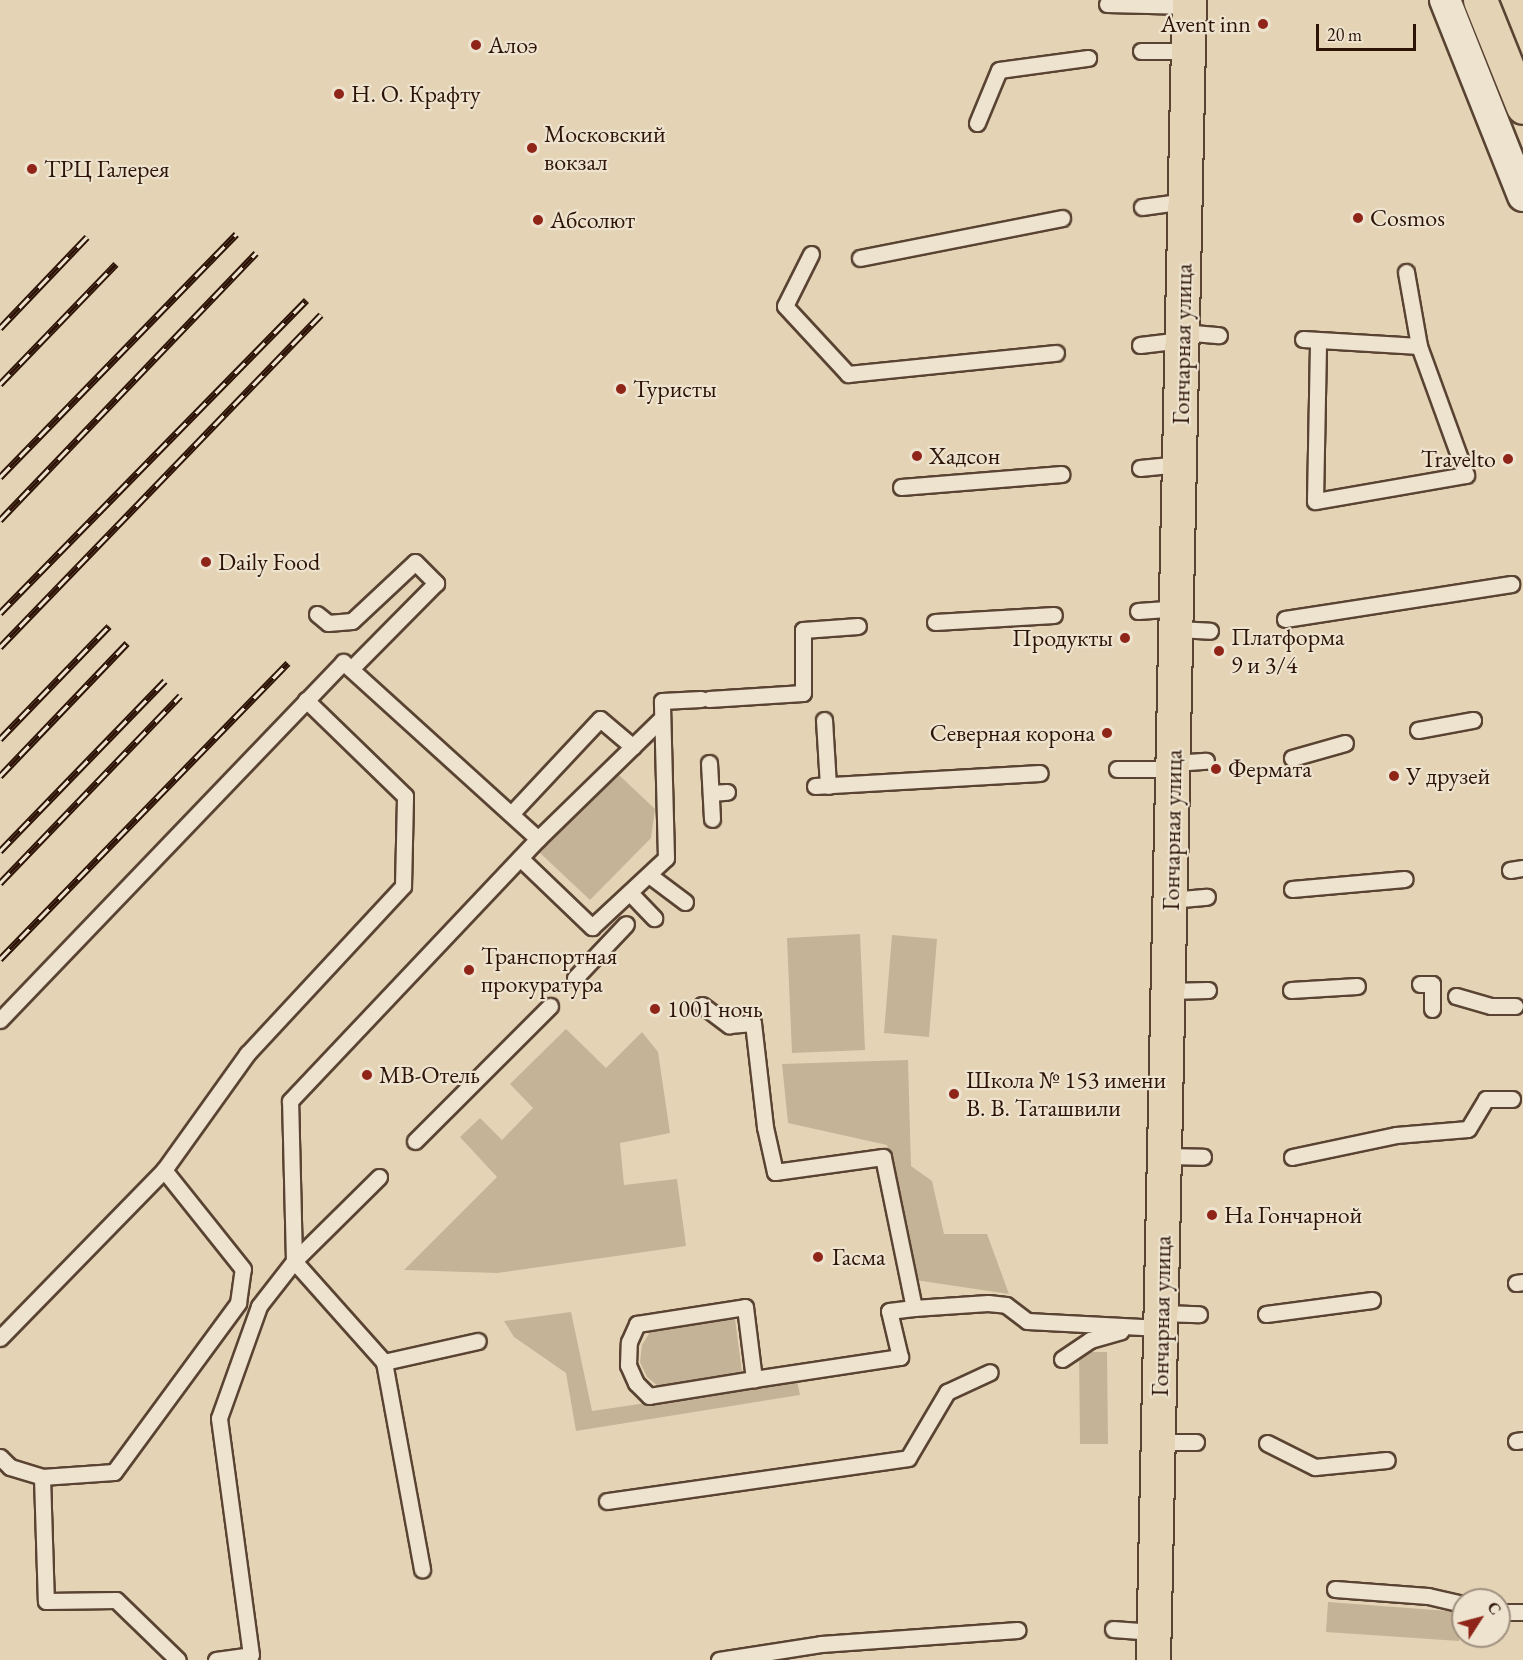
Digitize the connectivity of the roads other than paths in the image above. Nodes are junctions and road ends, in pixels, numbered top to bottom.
1 (1445, 0) edge
2 (1480, 0) edge
3 (1189, 3) edge
4 (1107, 4) dead end
5 (1141, 51) dead end
6 (1188, 51) junction
7 (1088, 57) dead end
8 (1523, 107) edge
9 (977, 123) dead end
10 (1523, 196) edge
11 (1185, 201) junction
12 (1142, 207) dead end
13 (1062, 218) dead end
14 (811, 254) dead end
15 (860, 258) dead end
16 (1406, 272) dead end
17 (1219, 334) dead end
18 (1182, 336) junction
19 (1140, 345) dead end
20 (1419, 346) junction
21 (1056, 353) dead end
22 (1180, 464) junction
23 (1140, 468) dead end
24 (1061, 474) dead end
25 (901, 487) dead end
26 (1511, 584) dead end
27 (1138, 610) dead end
28 (317, 614) dead end
29 (1054, 615) dead end
30 (1177, 619) junction
31 (1285, 619) dead end
32 (935, 622) dead end
33 (858, 626) dead end
34 (1210, 630) dead end
35 (351, 669) junction
36 (306, 700) junction
37 (661, 719) junction
38 (824, 720) dead end
39 (1473, 720) dead end
40 (1418, 730) dead end
41 (1345, 743) dead end
42 (633, 747) junction
43 (1292, 758) dead end
44 (1206, 761) dead end
45 (709, 763) dead end
46 (1174, 766) junction
47 (1117, 768) dead end
48 (1040, 774) dead end
49 (727, 792) dead end
50 (711, 793) junction
51 (511, 814) junction
52 (712, 819) dead end
53 (538, 839) junction
54 (520, 858) junction
55 (649, 875) junction
56 (1405, 879) dead end
57 (1292, 890) dead end
58 (630, 893) junction
59 (1207, 897) dead end
60 (1170, 900) junction
61 (686, 902) dead end
62 (654, 918) dead end
63 (626, 924) dead end
64 (575, 978) dead end
65 (1420, 984) dead end
66 (1357, 986) dead end
67 (1208, 990) dead end
68 (1291, 990) dead end
69 (1168, 991) junction
70 (1456, 996) dead end
71 (702, 1005) dead end
72 (550, 1006) dead end
73 (1515, 1006) dead end
74 (1432, 1009) dead end
75 (0, 1020) edge
76 (1512, 1099) dead end
77 (415, 1141) dead end
78 (1164, 1156) junction
79 (1203, 1157) dead end
80 (1292, 1158) dead end
81 (164, 1170) junction
82 (379, 1177) dead end
83 (294, 1261) junction
84 (1372, 1300) dead end
85 (914, 1308) junction
86 (1199, 1314) dead end
87 (1266, 1314) dead end
88 (1152, 1323) junction
89 (0, 1338) edge
90 (478, 1341) dead end
91 (1062, 1359) dead end
92 (384, 1362) junction
93 (990, 1372) dead end
94 (754, 1379) junction
95 (1158, 1442) junction
96 (1196, 1442) dead end
97 (1268, 1443) dead end
98 (0, 1456) edge
99 (1387, 1460) dead end
100 (42, 1477) junction
101 (607, 1501) dead end
102 (422, 1570) dead end
103 (1335, 1589) dead end
104 (1451, 1601) edge
105 (1113, 1629) dead end
106 (1018, 1630) dead end
107 (1153, 1646) edge
108 (796, 1654) edge
109 (251, 1657) edge
110 (178, 1660) edge
111 (216, 1660) edge
112 (719, 1660) edge

1 - 10 street
2 - 8 main road
3 - 4 lane
3 - 6 main road, Гончарная улица
5 - 6 lane
6 - 11 main road, Гончарная улица
7 - 9 lane
11 - 12 lane
11 - 18 main road, Гончарная улица
13 - 15 lane
14 - 21 lane
16 - 20 lane
17 - 18 lane
18 - 19 lane
18 - 22 main road, Гончарная улица
20 - 20 lane
22 - 23 lane
22 - 30 main road, Гончарная улица
24 - 25 lane
26 - 31 lane
27 - 30 lane
28 - 35 lane
29 - 32 lane
30 - 34 lane
30 - 46 main road, Гончарная улица
33 - 37 lane
35 - 36 lane
35 - 51 lane
36 - 75 lane
36 - 81 lane
37 - 42 lane
37 - 55 lane
38 - 48 lane
39 - 40 lane
41 - 43 lane
42 - 51 lane
42 - 53 lane
44 - 46 lane
45 - 50 lane
46 - 47 lane
46 - 60 main road, Гончарная улица
49 - 50 lane
50 - 52 lane
51 - 53 lane
53 - 54 lane
54 - 58 lane
54 - 83 lane
55 - 58 lane
55 - 61 lane
56 - 57 lane
58 - 62 lane
59 - 60 lane
60 - 69 main road, Гончарная улица
63 - 64 lane
65 - 74 lane
66 - 68 lane
67 - 69 lane
69 - 78 main road, Гончарная улица
70 - 73 lane
71 - 85 lane
72 - 77 lane
76 - 80 lane
78 - 79 lane
78 - 88 main road, Гончарная улица
81 - 89 lane
81 - 100 lane
82 - 83 lane
83 - 92 lane
83 - 109 lane
84 - 87 lane
85 - 88 lane
85 - 94 lane
86 - 88 lane
88 - 91 lane
88 - 95 main road, Гончарная улица
90 - 92 lane
92 - 102 lane
93 - 101 lane
94 - 94 lane
95 - 96 lane
95 - 107 main road, Гончарная улица
97 - 99 lane
98 - 100 lane
100 - 110 lane
103 - 104 lane
105 - 107 lane
106 - 108 lane
108 - 112 lane
109 - 111 lane

